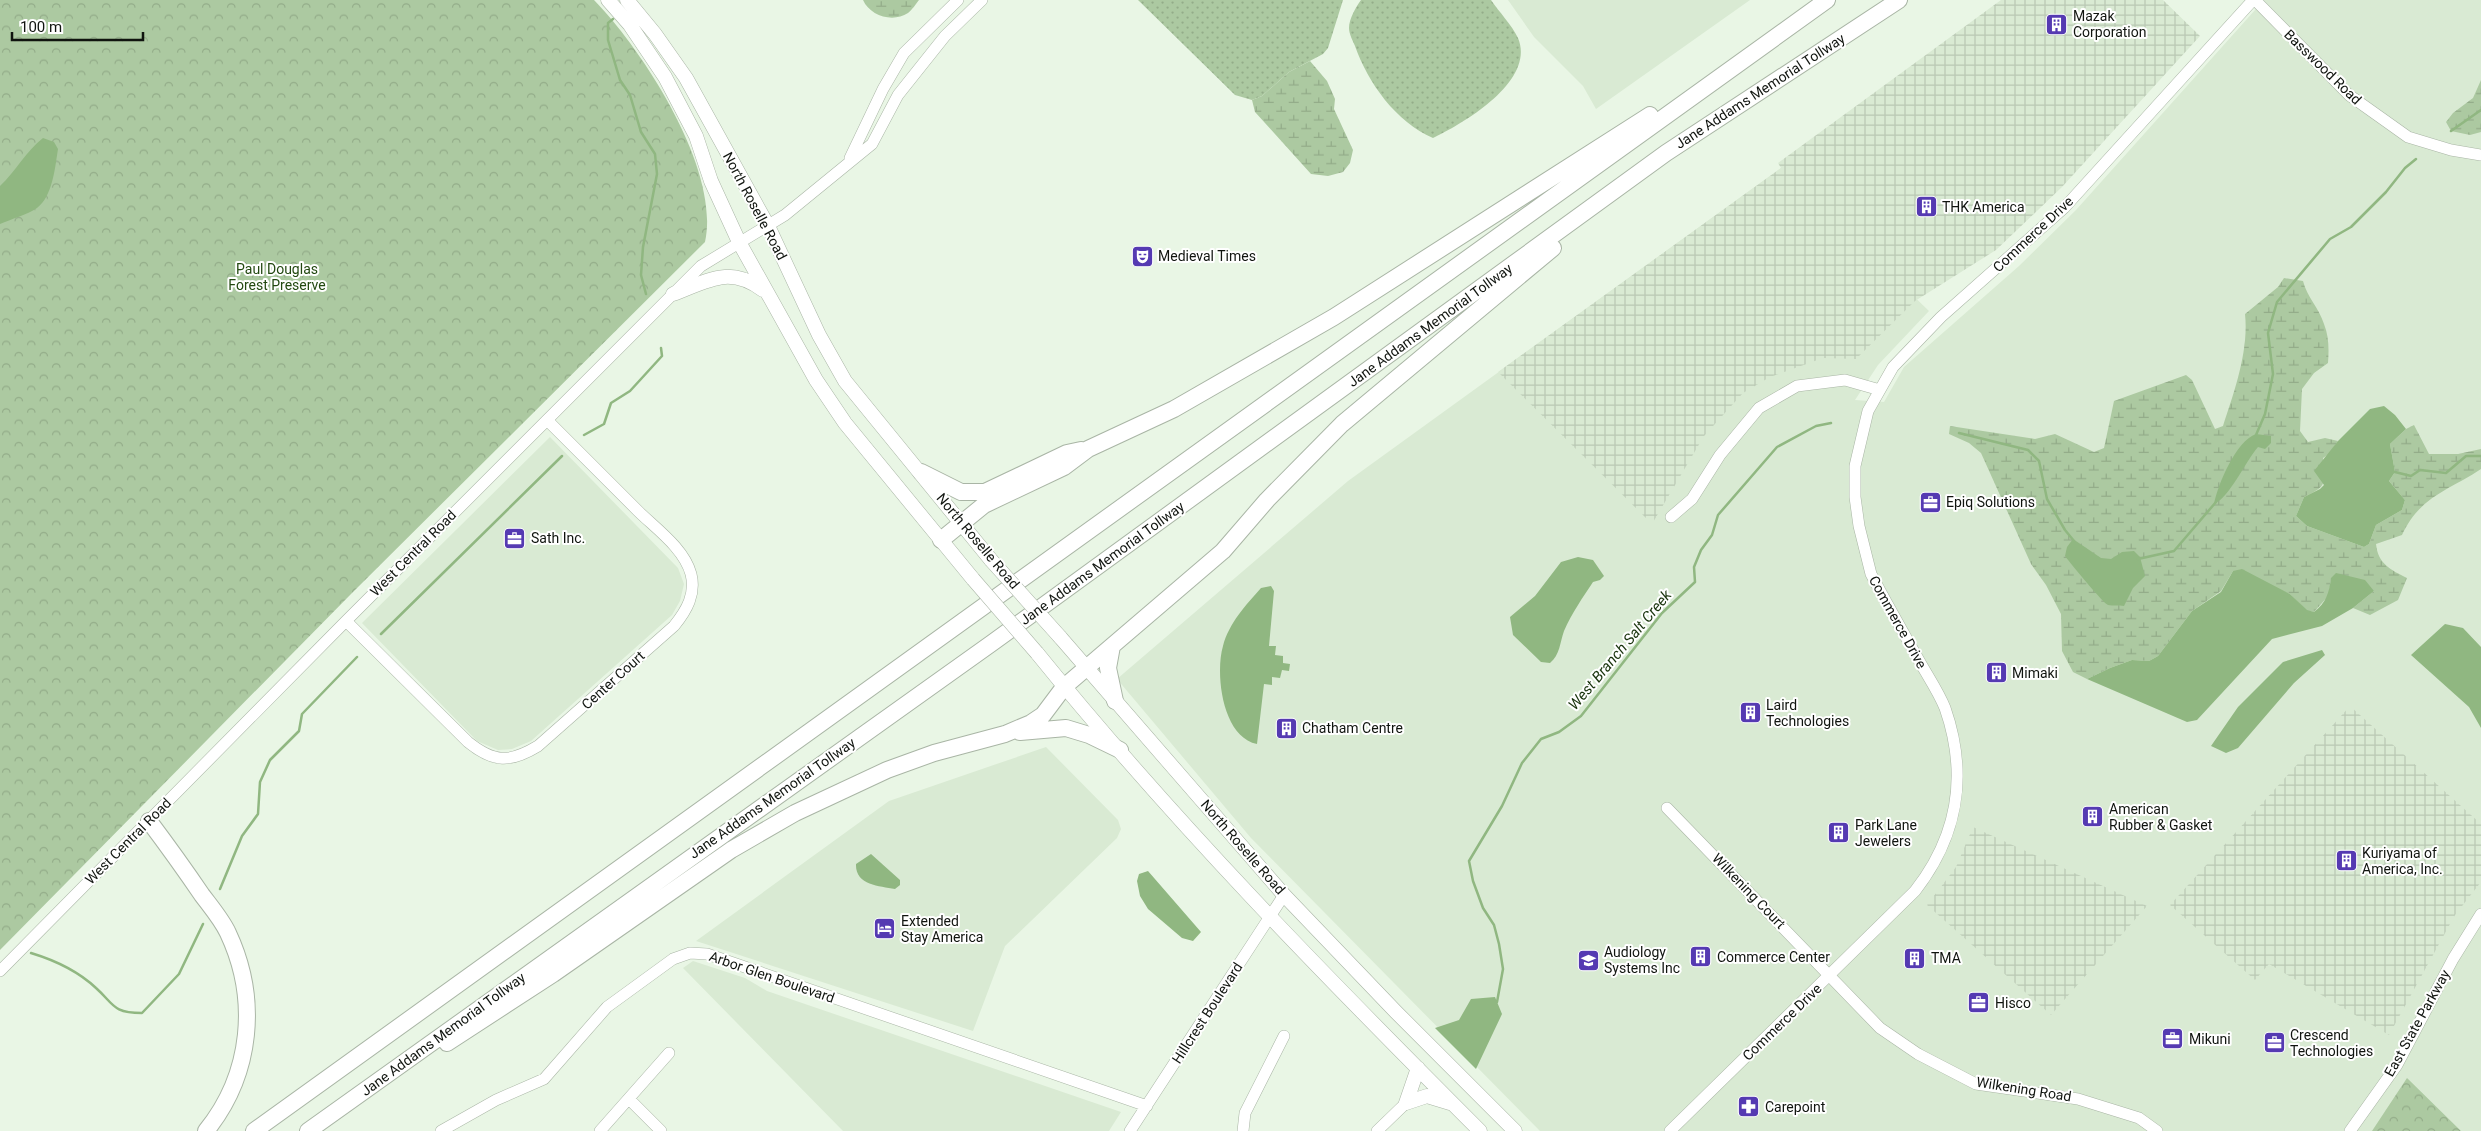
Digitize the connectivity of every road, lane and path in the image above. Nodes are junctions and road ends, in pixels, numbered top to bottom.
1 (608, 0) edge
2 (627, 0) edge
3 (958, 0) edge
4 (982, 0) edge
5 (1827, 0) edge
6 (1899, 0) edge
7 (2254, 0) edge
8 (1810, 12) junction
9 (932, 25) junction
10 (945, 36) junction
11 (1666, 153) junction
12 (2481, 155) edge
13 (848, 162) junction
14 (768, 226) junction
15 (739, 242) junction
16 (767, 293) junction
17 (674, 294) junction
18 (1880, 390) junction
19 (547, 420) junction
20 (1088, 449) junction
21 (921, 472) junction
22 (1671, 517) dead end
23 (961, 522) junction
24 (941, 540) junction
25 (346, 620) junction
26 (1112, 646) junction
27 (1086, 668) junction
28 (1064, 687) junction
29 (1115, 701) junction
30 (1005, 734) junction
31 (1120, 750) junction
32 (1667, 808) dead end
33 (149, 820) junction
34 (1284, 895) junction
35 (2481, 914) edge
36 (1269, 918) junction
37 (0, 972) edge
38 (1830, 975) junction
39 (1284, 1036) dead end
40 (669, 1053) dead end
41 (1418, 1068) junction
42 (383, 1077) junction
43 (629, 1099) junction
44 (1406, 1103) junction
45 (1452, 1103) junction
46 (1146, 1106) junction
47 (206, 1131) edge
48 (254, 1131) edge
49 (308, 1131) edge
50 (441, 1131) edge
51 (600, 1131) edge
52 (661, 1131) edge
53 (1130, 1131) edge
54 (1243, 1131) edge
55 (1377, 1131) edge
56 (1480, 1131) edge
57 (1515, 1131) edge
58 (1670, 1131) edge
59 (2157, 1131) edge
60 (2350, 1131) edge

1 - 15 main road, North Roselle Road
2 - 14 main road, North Roselle Road
3 - 9 street, West Central Road
4 - 10 street, West Central Road
5 - 8 highway
6 - 11 highway, Jane Addams Memorial Tollway
7 - 12 street, Basswood Road
7 - 18 street, Commerce Drive
8 - 20 highway
8 - 48 highway
9 - 10 street
9 - 13 street, West Central Road
10 - 13 street, West Central Road
11 - 26 highway
11 - 42 highway, Jane Addams Memorial Tollway
13 - 14 street, West Central Road
14 - 15 street, West Central Road
14 - 21 main road, North Roselle Road
15 - 16 main road, North Roselle Road
15 - 17 street, West Central Road
16 - 17 main road
16 - 24 main road, North Roselle Road
17 - 19 street, West Central Road
18 - 22 street
18 - 38 street, Commerce Drive
19 - 25 street, West Central Road
19 - 25 street, Center Court
20 - 21 highway
20 - 23 highway
21 - 23 main road, North Roselle Road
23 - 24 highway
23 - 27 main road, North Roselle Road, bridge
24 - 28 main road, North Roselle Road, bridge
25 - 33 street, West Central Road
26 - 27 highway
26 - 29 highway
27 - 28 highway
27 - 29 main road, North Roselle Road
28 - 30 highway
28 - 31 main road, North Roselle Road
29 - 34 main road, North Roselle Road
30 - 31 highway
30 - 42 highway
31 - 36 main road, North Roselle Road
32 - 38 street, Wilkening Court
33 - 37 street, West Central Road
33 - 47 highway
34 - 36 street, Hillcrest Boulevard
34 - 57 main road, North Roselle Road
35 - 60 street, East State Parkway
36 - 41 main road, North Roselle Road
36 - 46 street, Hillcrest Boulevard
38 - 58 street, Commerce Drive
38 - 59 street, Wilkening Road
39 - 54 street
40 - 43 street
41 - 44 main road
41 - 45 main road, North Roselle Road
42 - 49 highway, Jane Addams Memorial Tollway
43 - 51 street
43 - 52 street
44 - 45 main road
44 - 55 street
45 - 56 main road, North Roselle Road
46 - 50 street, Arbor Glen Boulevard
46 - 53 street, Hillcrest Boulevard

